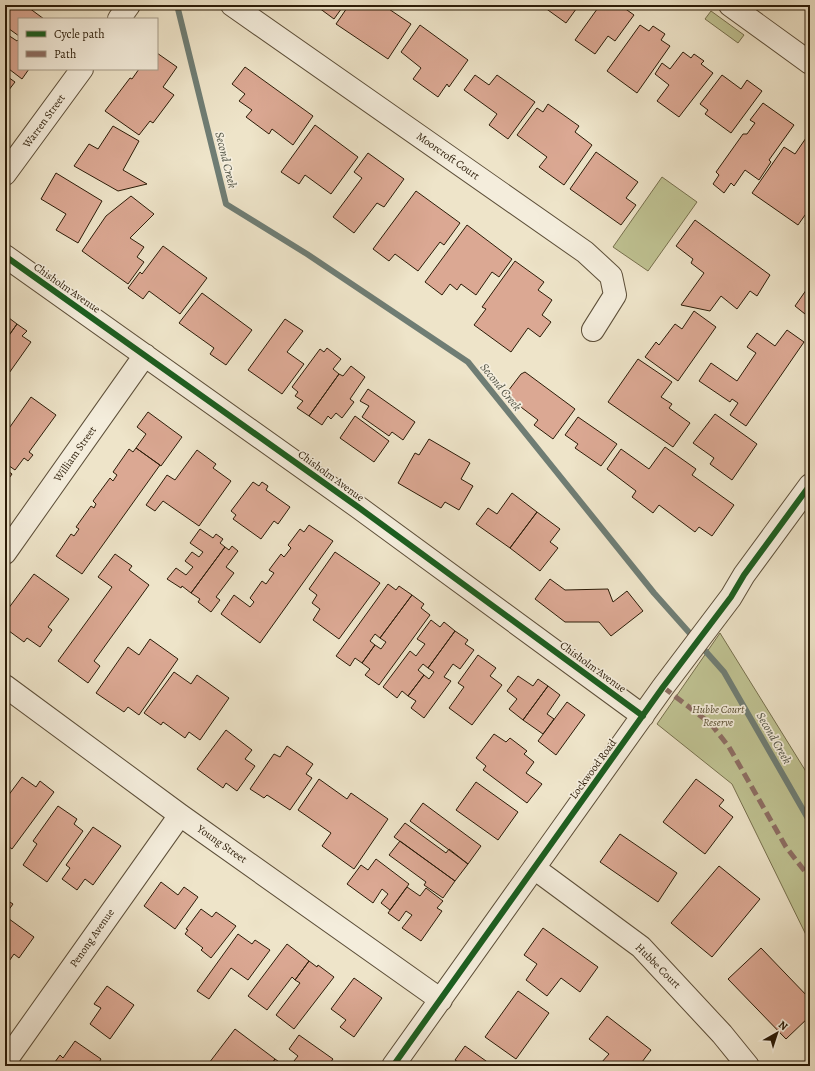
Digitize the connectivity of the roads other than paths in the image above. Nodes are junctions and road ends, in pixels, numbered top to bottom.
1 (129, 5) edge
2 (232, 5) edge
3 (730, 5) edge
4 (120, 18) edge
5 (810, 63) edge
6 (81, 70) edge
7 (5, 174) edge
8 (5, 256) edge
9 (593, 330) dead end
10 (145, 355) junction
11 (810, 485) edge
12 (5, 553) edge
13 (5, 686) edge
14 (643, 716) junction
15 (180, 814) junction
16 (534, 868) junction
17 (441, 1000) junction
18 (5, 1062) edge
19 (393, 1066) edge
20 (748, 1066) edge

1 - 4 street
2 - 9 street, Moorcroft Court
3 - 5 street
6 - 7 street, Warren Street
8 - 10 street, Chisholm Avenue
10 - 12 street, William Street
10 - 14 street, Chisholm Avenue
11 - 14 street, Lockwood Road
13 - 15 street, Young Street
14 - 16 street, Lockwood Road
15 - 17 street, Young Street
15 - 18 street, Penong Avenue
16 - 17 street, Lockwood Road
16 - 20 street, Hubbe Court
17 - 19 street, Lockwood Road

